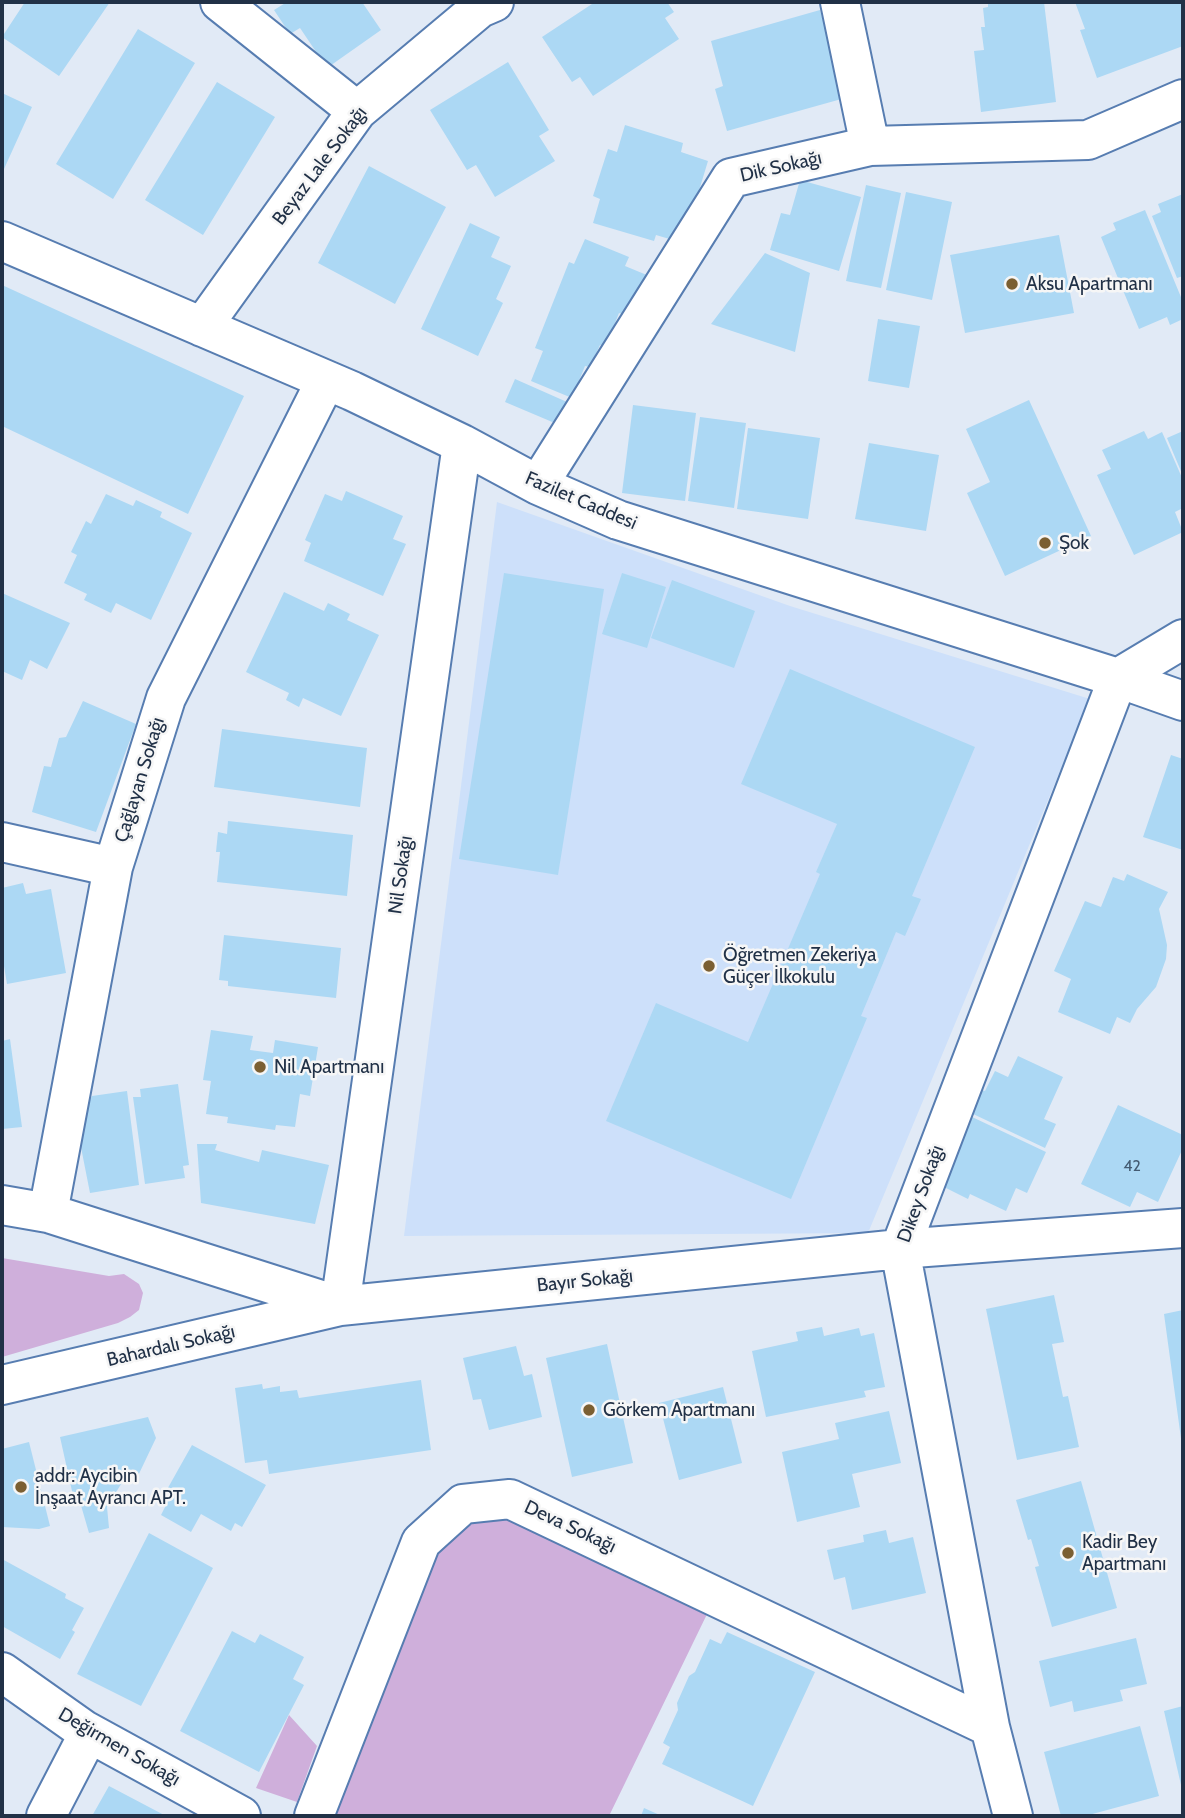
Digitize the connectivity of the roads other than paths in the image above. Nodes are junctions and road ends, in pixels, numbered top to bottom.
1 (220, 2) edge
2 (494, 2) edge
3 (840, 2) edge
4 (1183, 99) edge
5 (356, 111) junction
6 (870, 146) junction
7 (2, 241) edge
8 (202, 327) junction
9 (326, 380) junction
10 (462, 444) junction
11 (538, 485) junction
12 (1183, 639) edge
13 (1118, 678) junction
14 (1183, 701) edge
15 (2, 842) edge
16 (113, 867) junction
17 (2, 1205) edge
18 (48, 1213) junction
19 (1183, 1228) edge
20 (900, 1249) junction
21 (340, 1306) junction
22 (2, 1385) edge
23 (2, 1672) edge
24 (990, 1727) junction
25 (89, 1733) junction
26 (1012, 1815) edge
27 (46, 1816) edge
28 (240, 1816) edge
29 (314, 1816) edge

1 - 5 street
2 - 5 street, Beyaz Lale Sokağı
3 - 6 street
4 - 6 street, Dik Sokağı
5 - 8 street, Beyaz Lale Sokağı
6 - 11 street, Dik Sokağı
7 - 8 street, Fazilet Caddesi
8 - 9 street, Fazilet Caddesi
9 - 10 street, Fazilet Caddesi
9 - 16 street, Çağlayan Sokağı
10 - 11 street, Fazilet Caddesi
10 - 21 street, Nil Sokağı
11 - 13 street, Fazilet Caddesi
12 - 13 street
13 - 14 street, Fazilet Caddesi
13 - 20 street, Dikey Sokağı
15 - 16 street
16 - 18 street, Çağlayan Sokağı
17 - 18 street, Bayır Sokağı
18 - 21 street, Bayır Sokağı
19 - 20 street, Bayır Sokağı
20 - 21 street, Bayır Sokağı
20 - 24 street, Dikey Sokağı
21 - 22 street, Bahardalı Sokağı
23 - 25 street, Değirmen Sokağı
24 - 26 street, Dikey Sokağı
24 - 29 street, Deva Sokağı
25 - 27 street
25 - 28 street, Değirmen Sokağı

